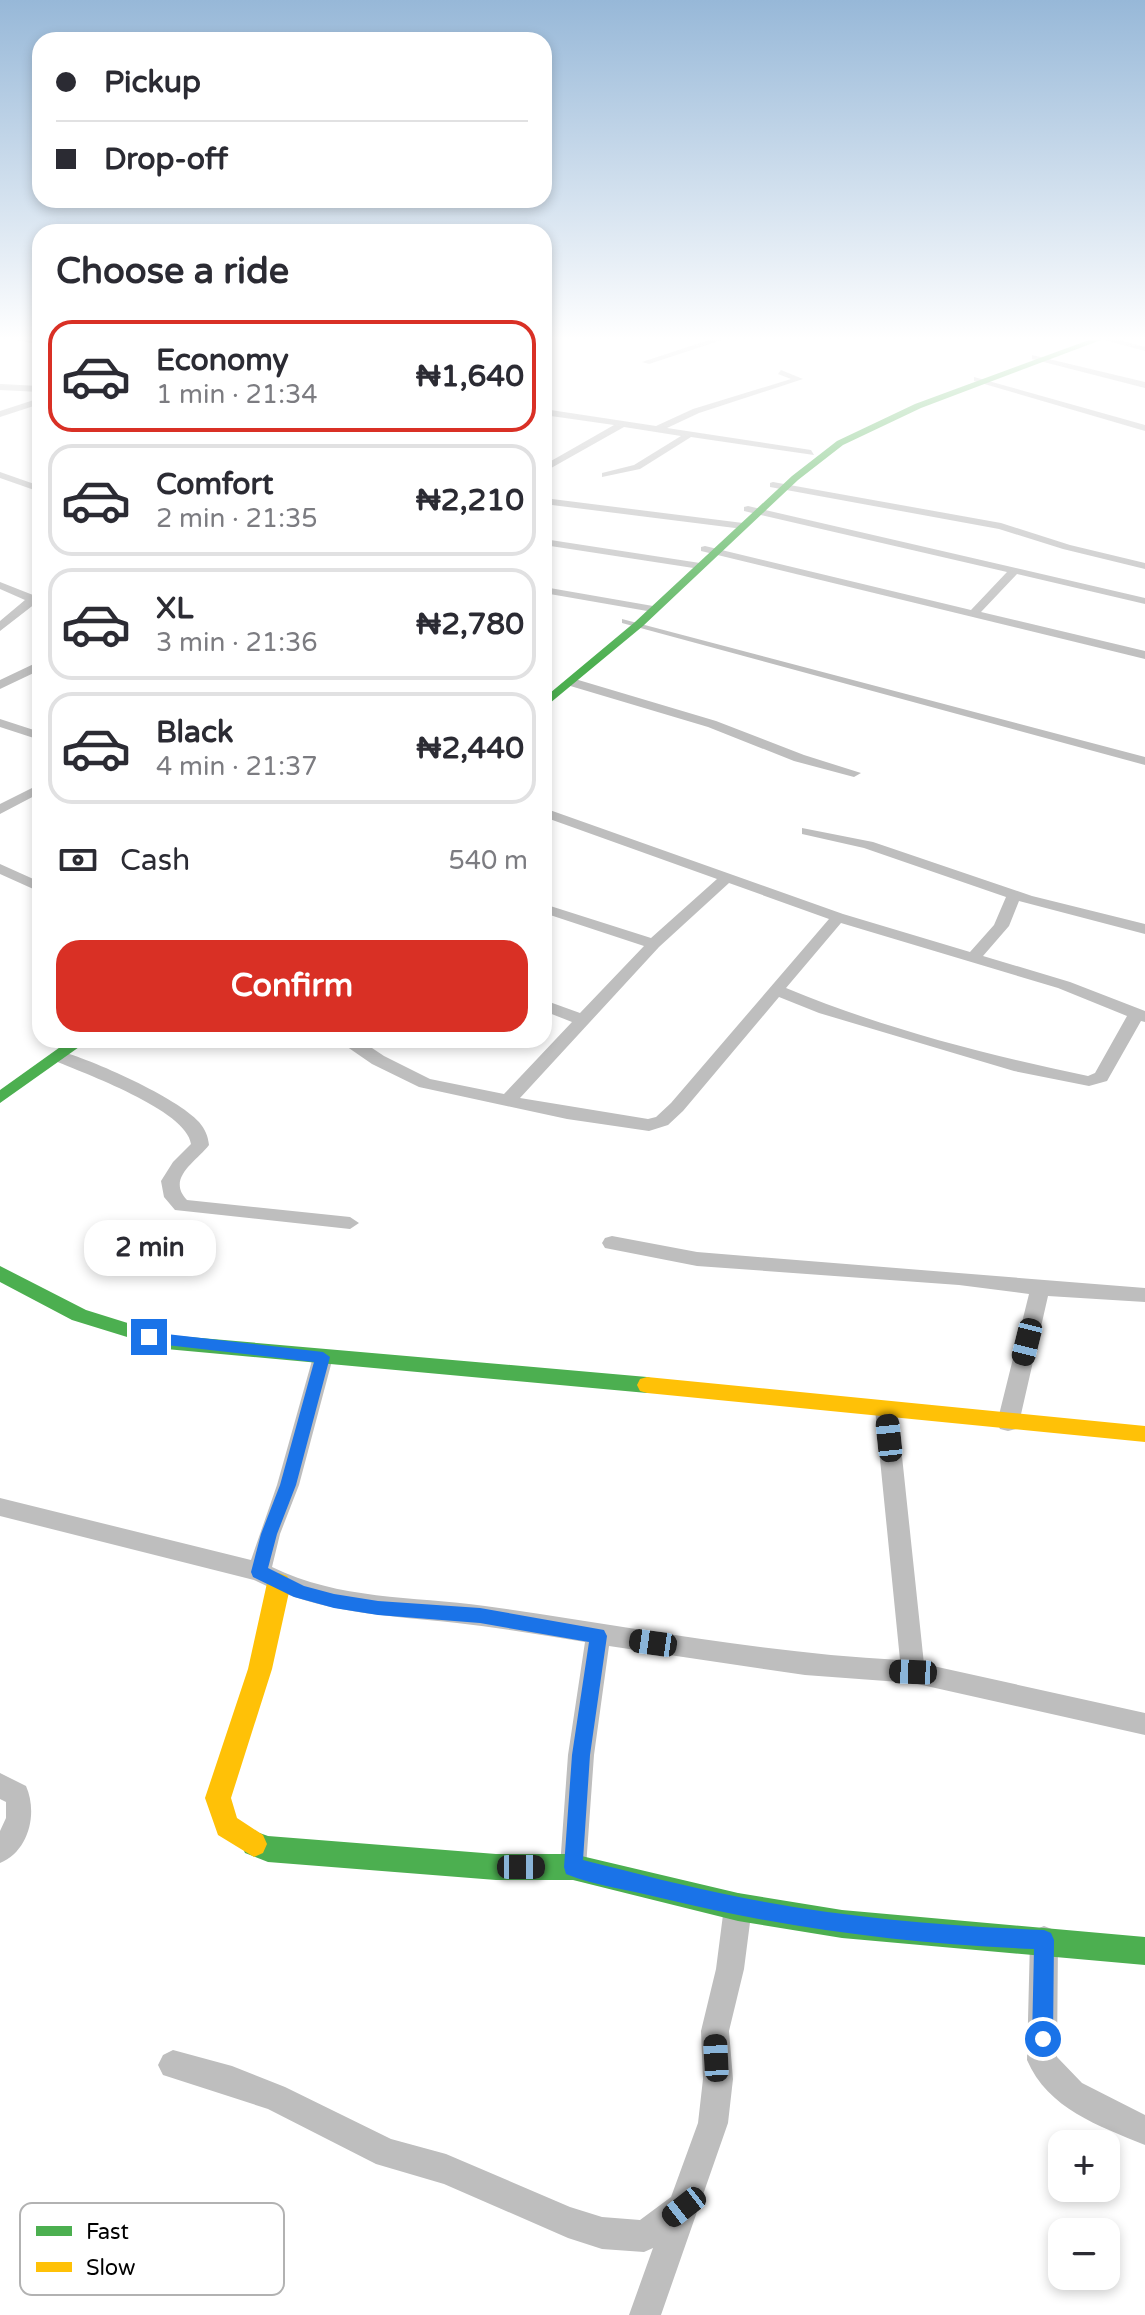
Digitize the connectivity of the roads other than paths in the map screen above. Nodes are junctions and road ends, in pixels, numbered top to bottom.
1 (581, 448) edge
2 (667, 448) edge
3 (779, 448) edge
4 (820, 448) edge
5 (833, 448) edge
6 (811, 453) junction
7 (552, 464) edge
8 (0, 475) edge
9 (605, 475) dead end
10 (32, 486) edge
11 (780, 486) junction
12 (552, 502) edge
13 (745, 518) junction
14 (552, 543) edge
15 (702, 557) junction
16 (1145, 566) edge
17 (1014, 571) junction
18 (0, 585) edge
19 (552, 594) edge
20 (32, 595) edge
21 (32, 601) edge
22 (1145, 601) edge
23 (974, 613) junction
24 (640, 615) junction
25 (0, 628) edge
26 (1145, 655) edge
27 (32, 669) edge
28 (571, 682) junction
29 (552, 683) edge
30 (0, 685) edge
31 (552, 697) edge
32 (0, 723) edge
33 (32, 732) edge
34 (32, 732) edge
35 (0, 739) edge
36 (1145, 761) edge
37 (854, 773) dead end
38 (32, 792) edge
39 (0, 810) edge
40 (552, 815) edge
41 (807, 831) dead end
42 (0, 868) edge
43 (727, 877) junction
44 (32, 884) edge
45 (1014, 896) junction
46 (552, 911) edge
47 (838, 917) junction
48 (1145, 929) edge
49 (654, 944) junction
50 (973, 958) junction
51 (775, 989) junction
52 (552, 1008) edge
53 (1140, 1016) edge
54 (582, 1020) junction
55 (59, 1048) edge
56 (361, 1048) edge
57 (0, 1078) edge
58 (0, 1098) edge
59 (508, 1100) junction
60 (350, 1223) dead end
61 (612, 1243) dead end
62 (0, 1273) edge
63 (1040, 1288) junction
64 (1145, 1295) edge
65 (323, 1357) junction
66 (886, 1409) junction
67 (1008, 1423) junction
68 (1145, 1434) edge
69 (1, 1508) edge
70 (269, 1577) junction
71 (598, 1636) junction
72 (913, 1672) junction
73 (1145, 1724) edge
74 (0, 1785) edge
75 (0, 1850) edge
76 (573, 1867) junction
77 (738, 1907) junction
78 (1044, 1940) junction
79 (1145, 1951) edge
80 (173, 2065) dead end
81 (1145, 2130) edge
82 (684, 2207) junction
83 (645, 2315) edge

1 - 7 street
2 - 9 street
3 - 6 street
4 - 6 street
5 - 11 street
6 - 11 street
8 - 10 street
11 - 13 street
11 - 16 street
12 - 13 street
13 - 15 street
13 - 17 street
14 - 15 street
15 - 23 street
15 - 24 street
17 - 22 street
17 - 23 street
18 - 20 street
19 - 24 street
21 - 25 street
23 - 26 street
24 - 28 street
24 - 29 street
24 - 36 street
27 - 30 street
28 - 31 street
28 - 37 street
32 - 33 street
34 - 35 street
38 - 39 street
40 - 43 street
41 - 45 street
42 - 44 street
43 - 47 street
43 - 49 street
45 - 48 street
45 - 50 street
46 - 49 street
47 - 50 street
47 - 51 street
49 - 54 street
50 - 53 street
51 - 53 street
51 - 59 street
52 - 54 street
54 - 59 street
55 - 57 street
55 - 58 street
55 - 60 street
56 - 59 street
61 - 63 street
62 - 65 street
63 - 64 street
63 - 67 street
65 - 66 street
65 - 70 street
66 - 67 street
66 - 72 street
67 - 68 street
69 - 70 street
70 - 71 street
70 - 76 street
71 - 72 street
71 - 76 street
72 - 73 street
74 - 75 street
76 - 77 street
77 - 78 street
77 - 82 street
78 - 79 street
78 - 81 street
80 - 82 street
82 - 83 street

